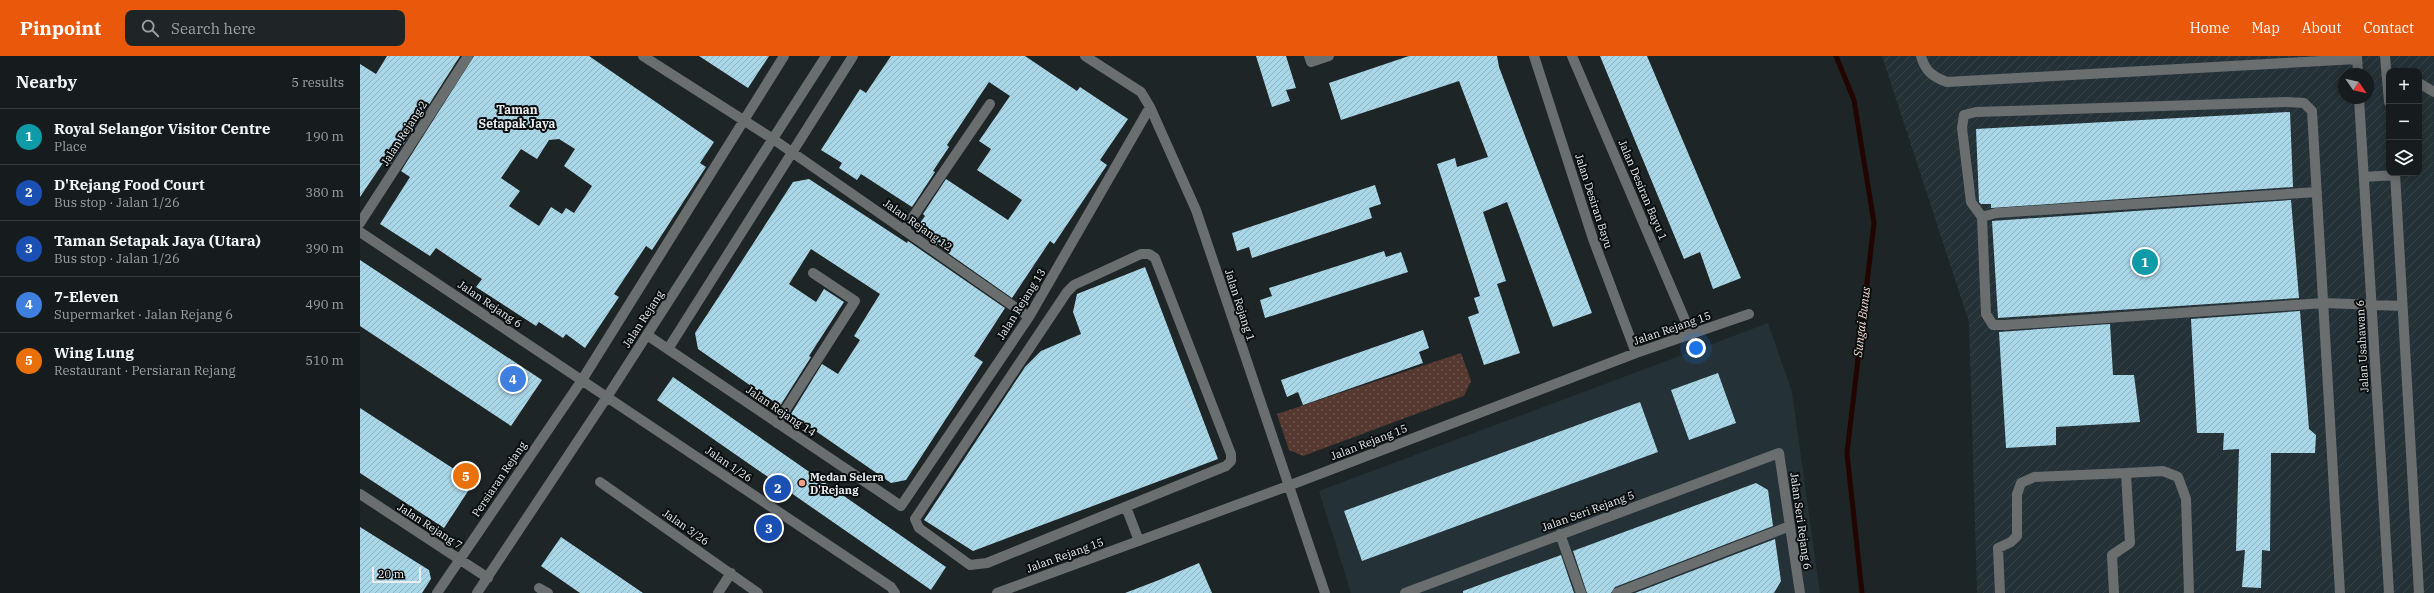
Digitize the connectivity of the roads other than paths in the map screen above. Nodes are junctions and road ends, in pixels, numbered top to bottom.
1 (468, 56) edge
2 (643, 56) edge
3 (784, 56) edge
4 (826, 56) edge
5 (852, 56) edge
6 (1085, 56) edge
7 (1329, 56) edge
8 (1534, 56) edge
9 (1572, 56) edge
10 (1921, 56) edge
11 (2386, 56) edge
12 (2357, 57) edge
13 (1310, 59) edge
14 (2315, 59) edge
15 (2358, 68) edge
16 (2387, 68) edge
17 (2422, 83) edge
18 (2434, 83) edge
19 (2422, 84) edge
20 (2434, 92) edge
21 (990, 104) dead end
22 (2359, 104) edge
23 (1150, 107) junction
24 (744, 120) junction
25 (773, 139) junction
26 (792, 152) junction
27 (2386, 175) edge
28 (2395, 176) edge
29 (2364, 177) junction
30 (2317, 192) junction
31 (1982, 217) junction
32 (360, 223) edge
33 (904, 230) junction
34 (360, 232) edge
35 (813, 273) dead end
36 (2324, 303) junction
37 (2372, 305) junction
38 (2402, 306) junction
39 (1749, 314) dead end
40 (1029, 317) junction
41 (1691, 334) junction
42 (647, 335) junction
43 (668, 349) junction
44 (1636, 353) junction
45 (582, 380) junction
46 (608, 396) junction
47 (778, 423) junction
48 (1779, 452) joint
49 (2126, 473) junction
50 (600, 482) dead end
51 (1288, 486) junction
52 (360, 494) edge
53 (901, 506) joint
54 (1126, 507) junction
55 (1790, 526) junction
56 (1560, 534) junction
57 (1139, 541) junction
58 (460, 559) junction
59 (731, 573) junction
60 (488, 578) junction
61 (1013, 590) edge
62 (437, 593) edge
63 (477, 593) edge
64 (718, 593) edge
65 (758, 593) edge
66 (895, 593) edge
67 (997, 593) edge
68 (1325, 593) edge
69 (1405, 593) edge
70 (1581, 593) edge
71 (1617, 593) edge
72 (1800, 593) edge
73 (2000, 593) edge
74 (2114, 593) edge
75 (2189, 593) edge
76 (2340, 593) edge
77 (2389, 593) edge
78 (2419, 593) edge

1 - 32 street, Jalan Rejang 2
2 - 24 street, Jalan Rejang 12
3 - 24 street, Persiaran Rejang
4 - 25 street, Jalan Rejang
5 - 26 street
6 - 23 street, Jalan Rejang 1
7 - 13 street
8 - 44 street, Jalan Desiran Bayu
9 - 41 street, Jalan Desiran Bayu 1
10 - 14 street
11 - 16 street
12 - 14 street
12 - 15 street
17 - 18 street
19 - 20 street
21 - 33 street
22 - 29 street, Jalan Usahawan 6
23 - 40 street, Jalan Rejang 13
23 - 51 street, Jalan Rejang 1
24 - 25 street, Jalan Rejang 12
24 - 45 street, Persiaran Rejang
25 - 26 street, Jalan Rejang 12
25 - 42 street, Jalan Rejang
26 - 33 street, Jalan Rejang 12
26 - 43 street
27 - 29 street
28 - 38 street
29 - 37 street, Jalan Usahawan 6
30 - 31 street
30 - 31 street
30 - 36 street
31 - 36 street
33 - 40 street, Jalan Rejang 12
34 - 45 street, Jalan Rejang 6
35 - 47 street
36 - 37 street
36 - 76 street
37 - 38 street
37 - 77 street, Jalan Usahawan 6
38 - 78 street
39 - 41 street, Jalan Rejang 15
40 - 53 street, Jalan Rejang 13
41 - 44 street, Jalan Rejang 15
42 - 43 street, Jalan Rejang 14
42 - 46 street, Jalan Rejang
43 - 47 street, Jalan Rejang 14
44 - 51 street, Jalan Rejang 15
45 - 46 street, Jalan Rejang 6
45 - 58 street, Persiaran Rejang
46 - 60 street, Jalan Rejang
46 - 66 street, Jalan 1/26
47 - 53 street, Jalan Rejang 14
48 - 55 street, Jalan Seri Rejang 6
48 - 56 street, Jalan Seri Rejang 5
49 - 73 street
49 - 74 street
49 - 75 street
50 - 59 street, Jalan 3/26
51 - 57 street, Jalan Rejang 15
51 - 68 street, Jalan Rejang 1
52 - 58 street, Jalan Rejang 7
54 - 54 street
54 - 57 street
55 - 71 street
55 - 72 street, Jalan Seri Rejang 6
56 - 69 street, Jalan Seri Rejang 5
56 - 70 street
57 - 61 street, Jalan Rejang 15
58 - 60 street, Jalan Rejang 7
58 - 62 street, Persiaran Rejang
59 - 64 street
59 - 65 street, Jalan 3/26
60 - 63 street, Jalan Rejang
61 - 67 street, Jalan Rejang 15

